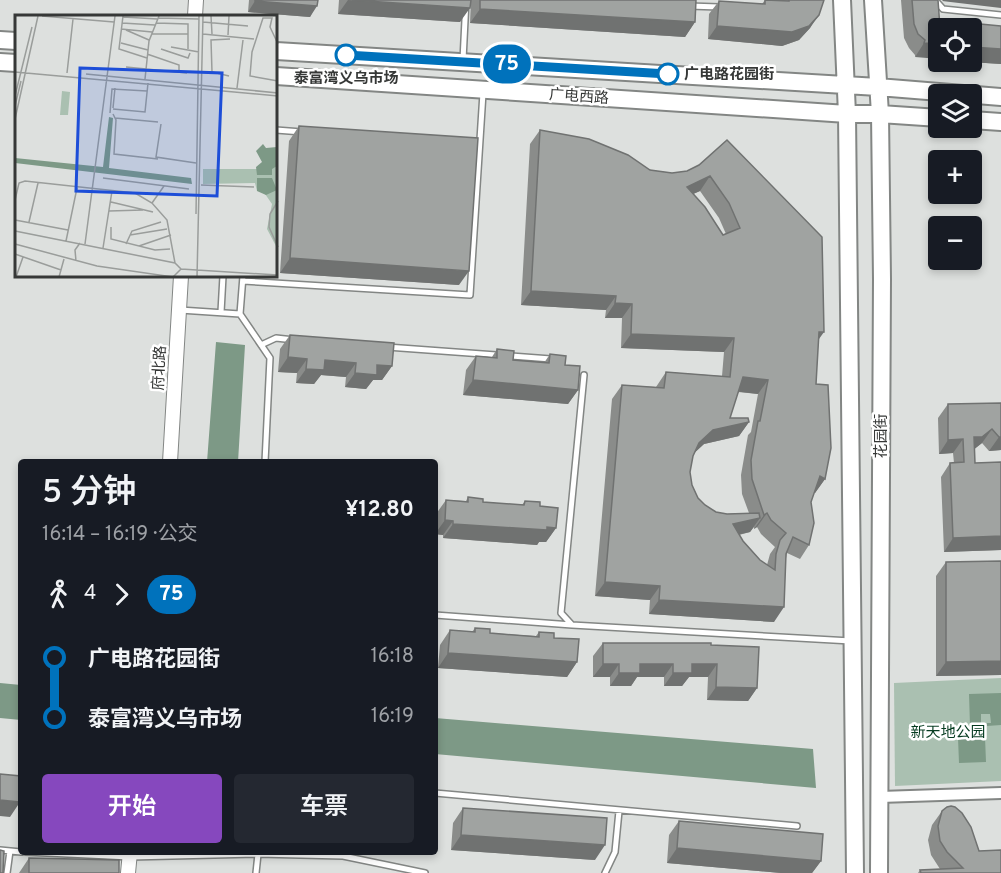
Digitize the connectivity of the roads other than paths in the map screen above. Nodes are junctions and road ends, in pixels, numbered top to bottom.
1 (196, 0) edge
2 (466, 0) edge
3 (842, 0) edge
4 (873, 0) edge
5 (935, 0) edge
6 (698, 3) edge
7 (687, 6) edge
8 (721, 7) edge
9 (195, 15) edge
10 (1001, 15) edge
11 (0, 40) edge
12 (15, 41) edge
13 (278, 51) edge
14 (0, 62) edge
15 (463, 62) junction
16 (15, 63) edge
17 (278, 75) edge
18 (846, 85) junction
19 (878, 87) junction
20 (483, 90) junction
21 (1001, 97) edge
22 (847, 114) junction
23 (880, 114) junction
24 (928, 117) edge
25 (982, 121) edge
26 (1001, 123) edge
27 (278, 130) edge
28 (310, 133) edge
29 (469, 142) edge
30 (480, 143) junction
31 (181, 278) edge
32 (224, 278) edge
33 (243, 279) edge
34 (179, 310) junction
35 (221, 312) junction
36 (240, 314) junction
37 (299, 340) edge
38 (261, 345) junction
39 (380, 346) edge
40 (553, 359) edge
41 (584, 375) dead end
42 (170, 459) edge
43 (265, 459) edge
44 (438, 615) edge
45 (572, 625) junction
46 (853, 641) junction
47 (438, 793) edge
48 (1001, 793) edge
49 (880, 797) junction
50 (619, 811) junction
51 (797, 826) dead end
52 (0, 850) edge
53 (10, 851) junction
54 (18, 852) edge
55 (130, 855) edge
56 (258, 855) edge
57 (300, 855) edge
58 (7, 873) edge
59 (128, 873) edge
60 (256, 873) edge
61 (425, 873) edge
62 (605, 873) edge
63 (855, 873) edge
64 (879, 873) edge

1 - 9 street
2 - 15 lane
3 - 18 main road, 花园街
4 - 19 main road, 花园街
5 - 10 lane
6 - 7 lane
6 - 8 lane
11 - 12 main road
13 - 15 main road, 广电西路
14 - 16 main road
15 - 18 main road, 广电西路
17 - 20 main road, 广电西路
18 - 19 main road, 广电西路
18 - 22 main road, 花园街
19 - 21 main road
19 - 23 main road, 花园街
20 - 22 main road, 广电西路
20 - 30 lane
22 - 23 main road, 广电西路
22 - 46 main road, 花园街
23 - 24 main road, 广电西路
23 - 49 main road, 花园街
25 - 26 main road
27 - 28 lane
29 - 30 lane
30 - 33 lane
31 - 34 street, 府北路
32 - 35 lane
33 - 36 lane
34 - 35 lane
34 - 42 street, 府北路
35 - 36 lane
36 - 38 lane
37 - 38 lane
38 - 43 lane
39 - 40 lane
41 - 45 lane
44 - 45 lane
45 - 46 lane
46 - 63 main road, 花园街
47 - 50 lane
48 - 49 street
49 - 64 main road, 花园街
50 - 51 lane
50 - 62 lane
52 - 53 lane
53 - 54 lane
53 - 58 lane
55 - 59 street
56 - 60 lane
57 - 61 lane

